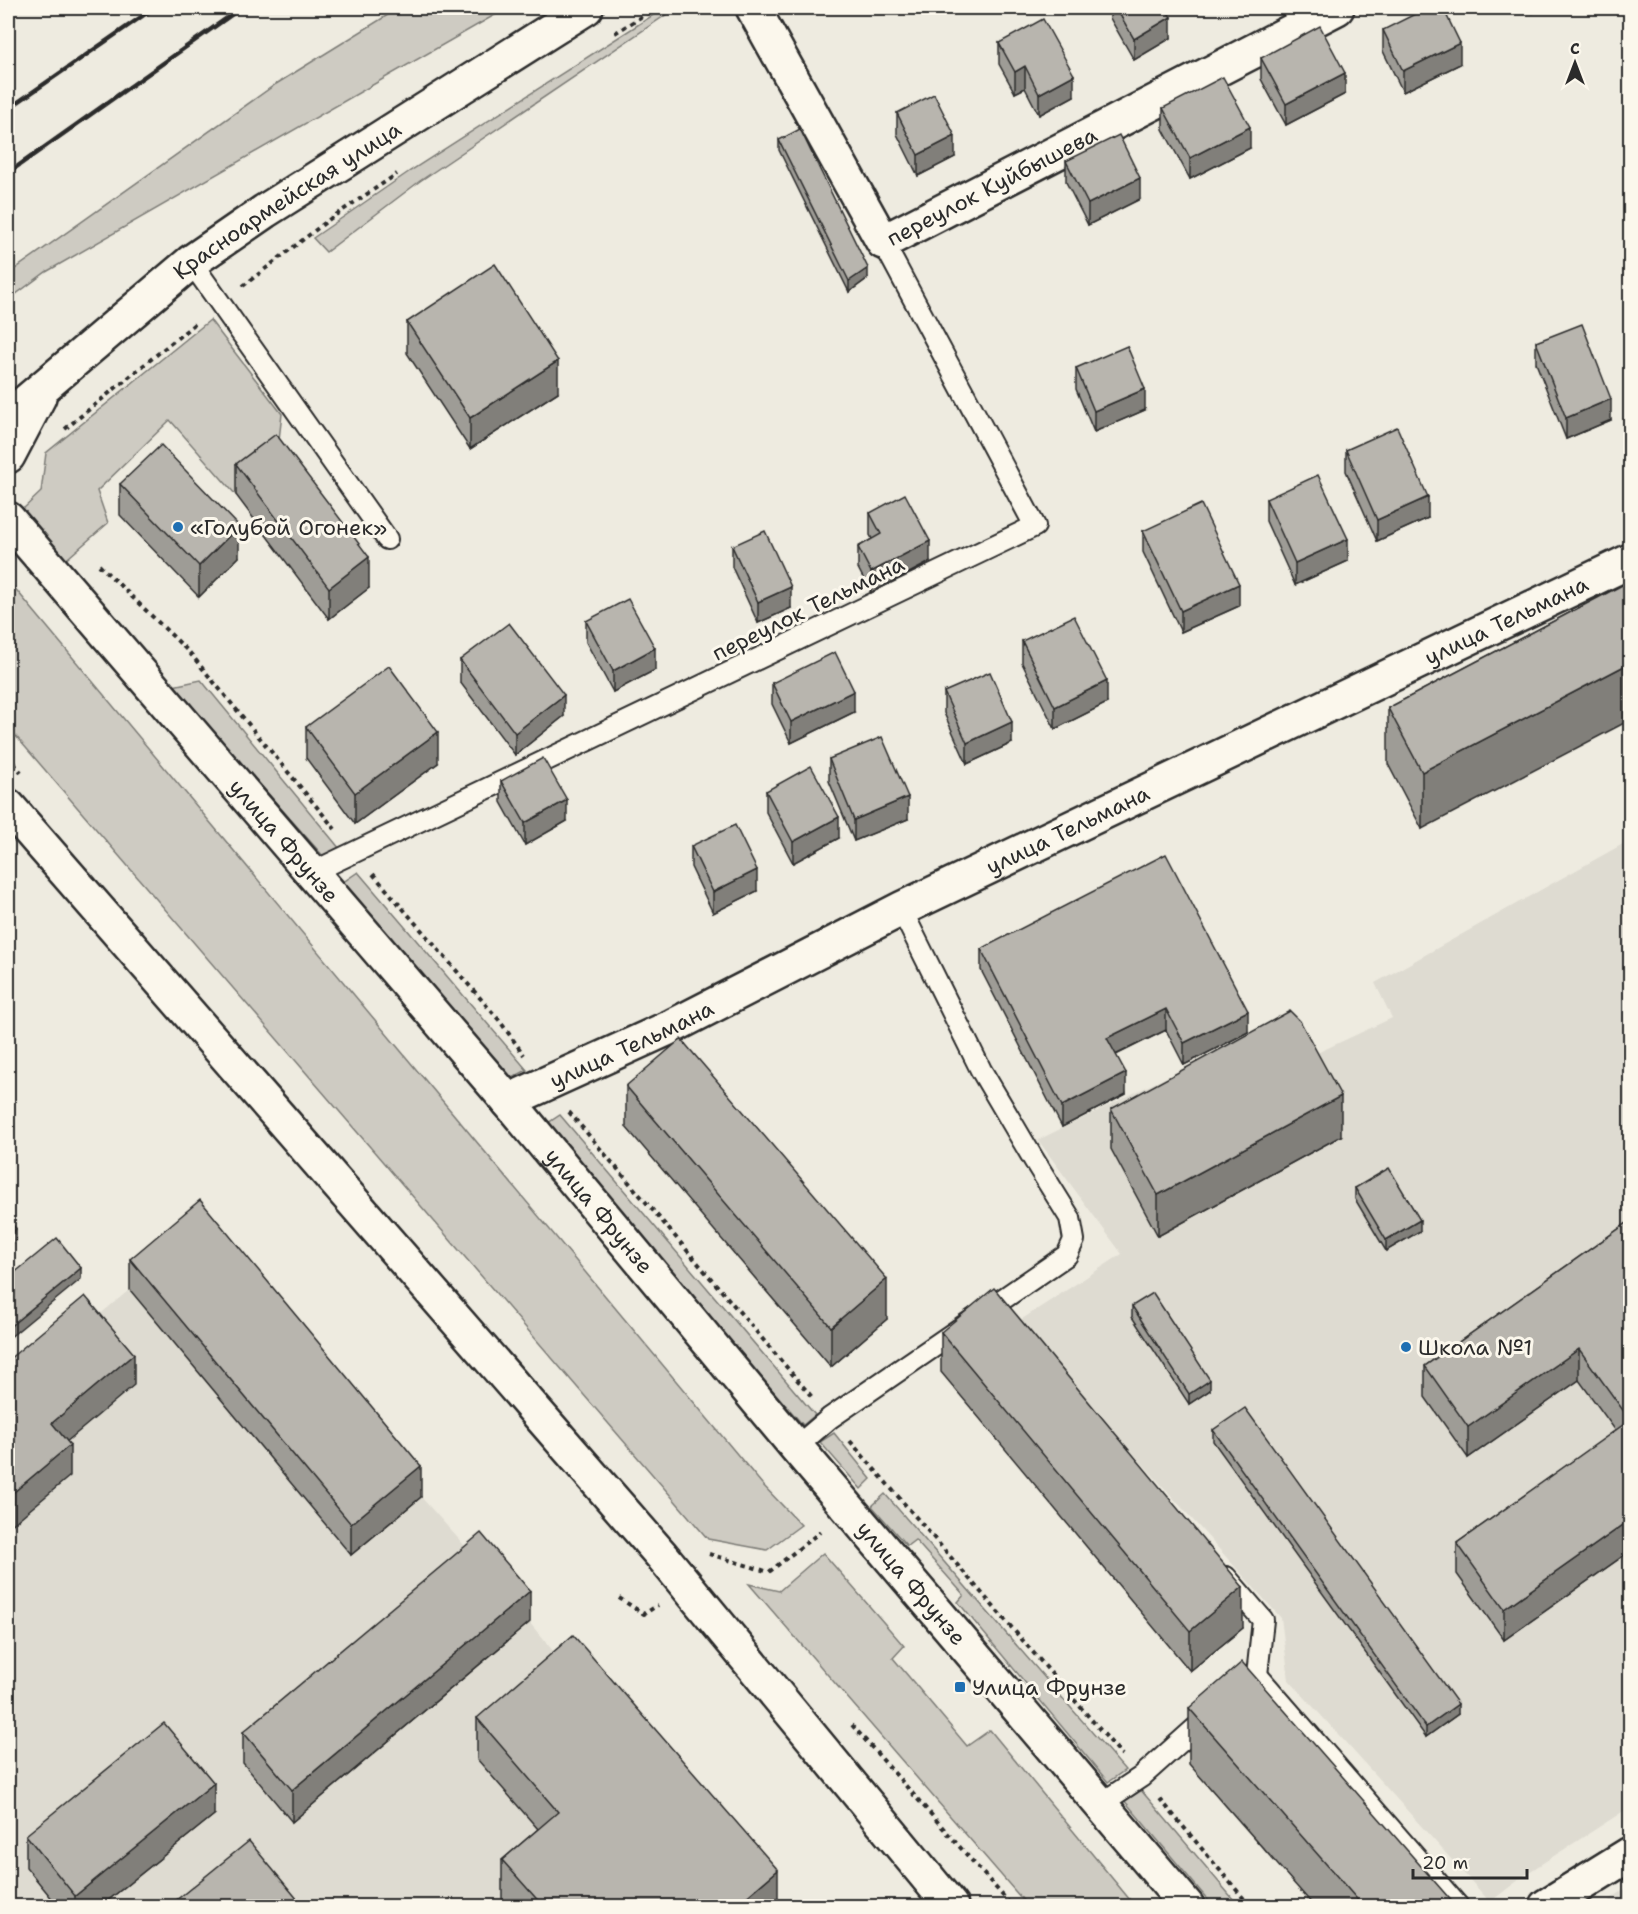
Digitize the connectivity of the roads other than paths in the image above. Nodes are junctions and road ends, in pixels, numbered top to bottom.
1 (586, 8) edge
2 (753, 8) edge
3 (1337, 8) edge
4 (883, 242) junction
5 (191, 262) junction
6 (46, 384) junction
7 (8, 417) edge
8 (8, 456) edge
9 (8, 519) edge
10 (387, 539) dead end
11 (1630, 561) edge
12 (8, 806) edge
13 (313, 872) junction
14 (901, 909) junction
15 (508, 1101) junction
16 (992, 1307) junction
17 (1007, 1325) edge
18 (796, 1447) junction
19 (1216, 1566) edge
20 (1257, 1675) junction
21 (1100, 1805) junction
22 (1630, 1854) edge
23 (951, 1906) edge
24 (1187, 1906) edge
25 (1458, 1906) edge
26 (1546, 1906) edge

1 - 5 main road, Красноармейская улица
2 - 4 main road, переулок Куйбышева
3 - 4 main road, переулок Куйбышева
4 - 13 lane, переулок Тельмана
5 - 6 main road, Красноармейская улица
5 - 10 lane
6 - 7 main road, Красноармейская улица
6 - 8 main road
9 - 13 main road, улица Фрунзе
11 - 14 main road, улица Тельмана
12 - 23 main road
13 - 15 main road, улица Фрунзе
14 - 15 main road, улица Тельмана
14 - 16 lane
15 - 18 main road, улица Фрунзе
16 - 17 lane
16 - 18 lane
18 - 21 main road, улица Фрунзе
19 - 20 lane
20 - 21 lane
20 - 25 lane
21 - 24 main road, улица Фрунзе
22 - 26 main road

